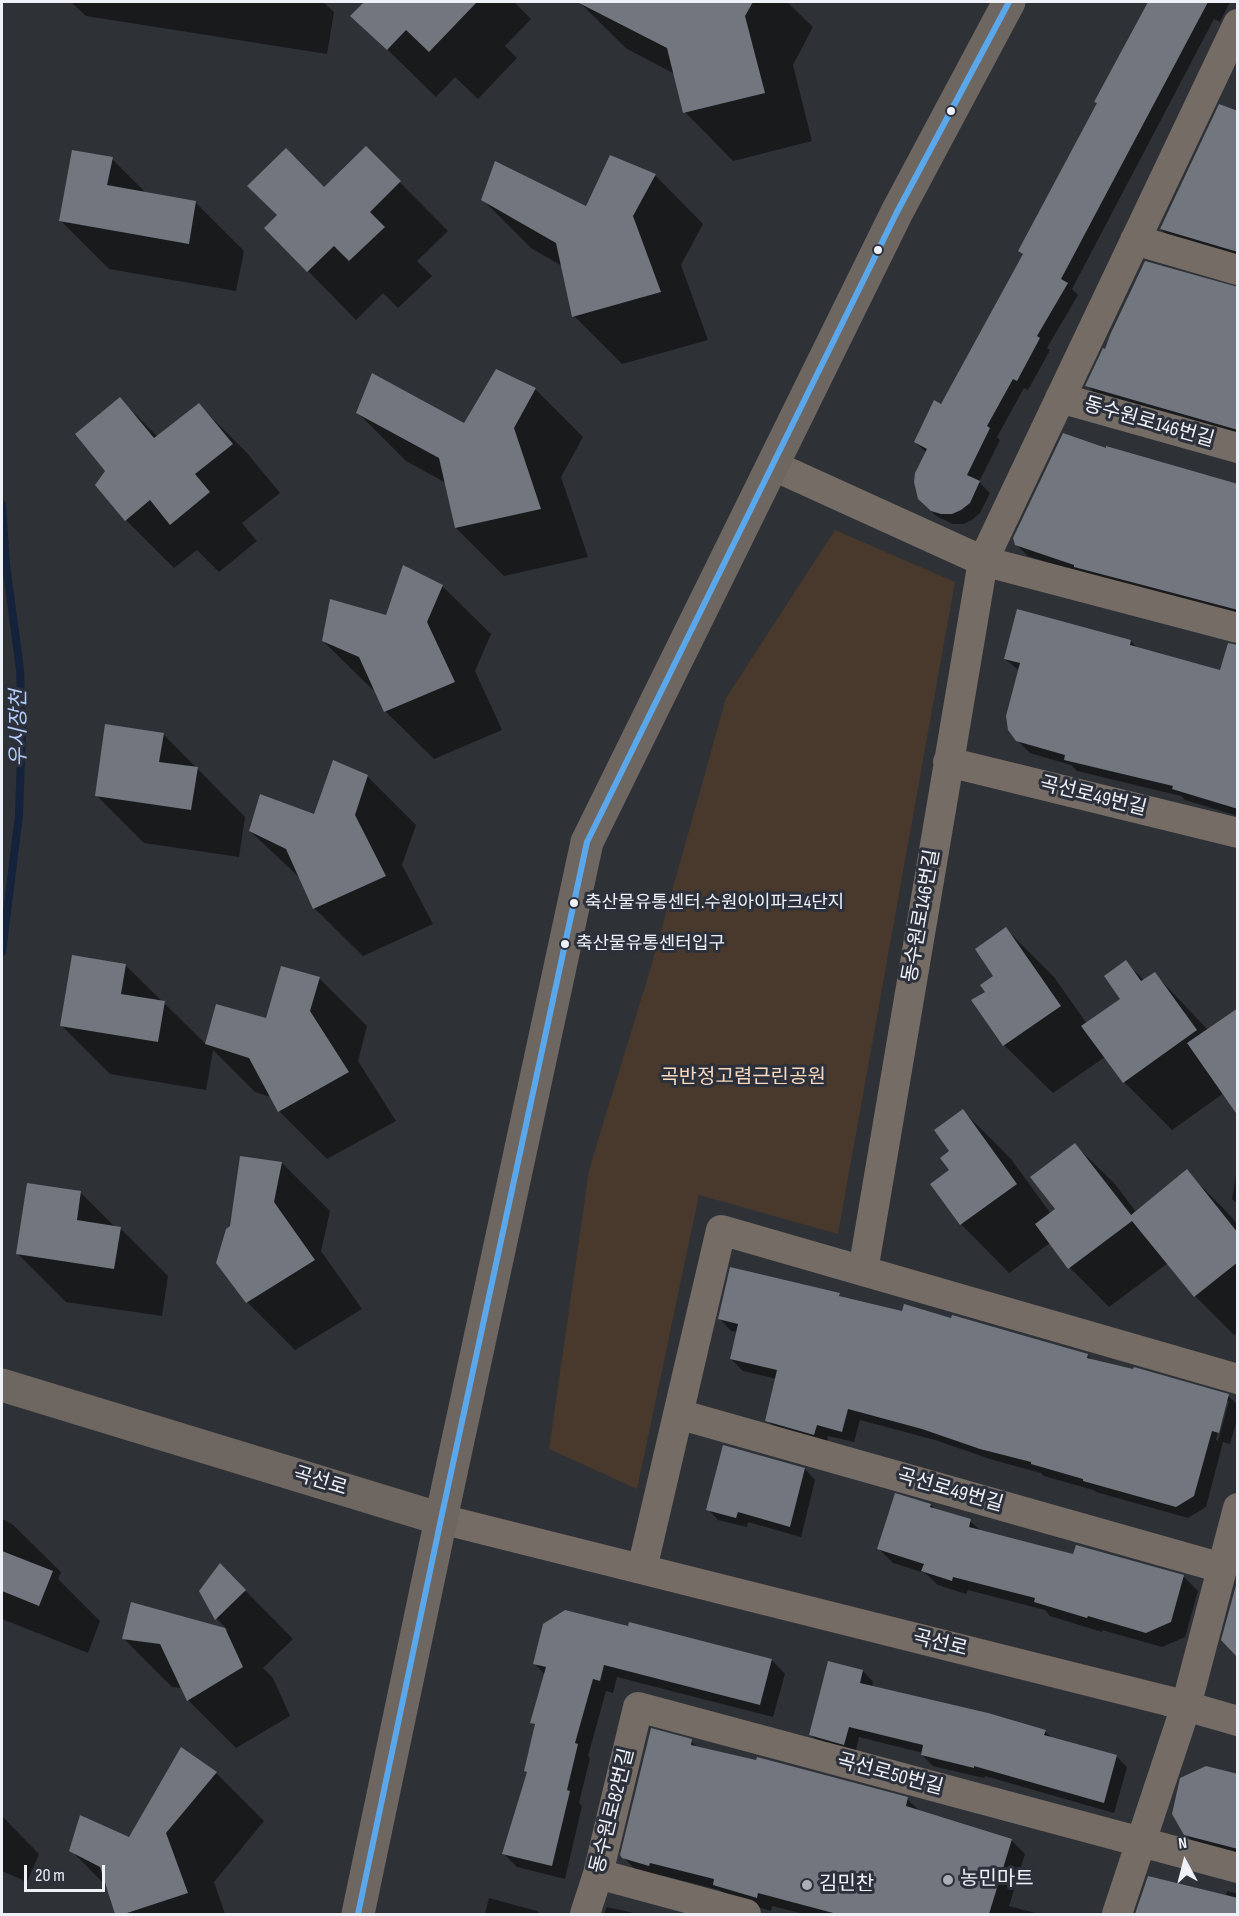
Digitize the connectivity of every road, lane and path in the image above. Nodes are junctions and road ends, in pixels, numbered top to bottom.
1 (1009, 2) edge
2 (1238, 24) edge
3 (1225, 80) edge
4 (1135, 240) junction
5 (1238, 270) edge
6 (1060, 398) junction
7 (1238, 448) edge
8 (774, 466) junction
9 (983, 561) junction
10 (1238, 628) edge
11 (948, 762) junction
12 (1238, 832) edge
13 (863, 1271) junction
14 (1238, 1379) edge
15 (2, 1385) edge
16 (678, 1414) junction
17 (1238, 1508) edge
18 (441, 1519) junction
19 (1222, 1568) junction
20 (642, 1569) junction
21 (1186, 1706) junction
22 (638, 1707) joint
23 (1238, 1721) edge
24 (1141, 1842) junction
25 (1238, 1868) edge
26 (598, 1874) junction
27 (358, 1914) edge
28 (585, 1914) edge
29 (746, 1914) edge
30 (1117, 1914) edge

1 - 8 main road
2 - 3 street, 동수원로146번길
3 - 4 street, 동수원로146번길
4 - 5 street
4 - 6 street, 동수원로146번길
6 - 7 street, 동수원로146번길
6 - 9 street, 동수원로146번길
8 - 9 street
8 - 18 main road
9 - 10 street
9 - 11 street, 동수원로146번길
11 - 12 street, 곡선로49번길
11 - 13 street, 동수원로146번길
13 - 14 street
13 - 16 street
15 - 18 main road, 곡선로
16 - 19 street, 곡선로49번길
16 - 20 street
17 - 19 street
18 - 20 street, 곡선로
18 - 27 main road
19 - 21 street
20 - 21 street, 곡선로
21 - 23 street, 곡선로
21 - 24 street
22 - 24 street, 곡선로50번길
22 - 26 street, 동수원로82번길
24 - 25 street, 곡선로50번길
24 - 30 street
26 - 28 street, 동수원로82번길
26 - 29 street

